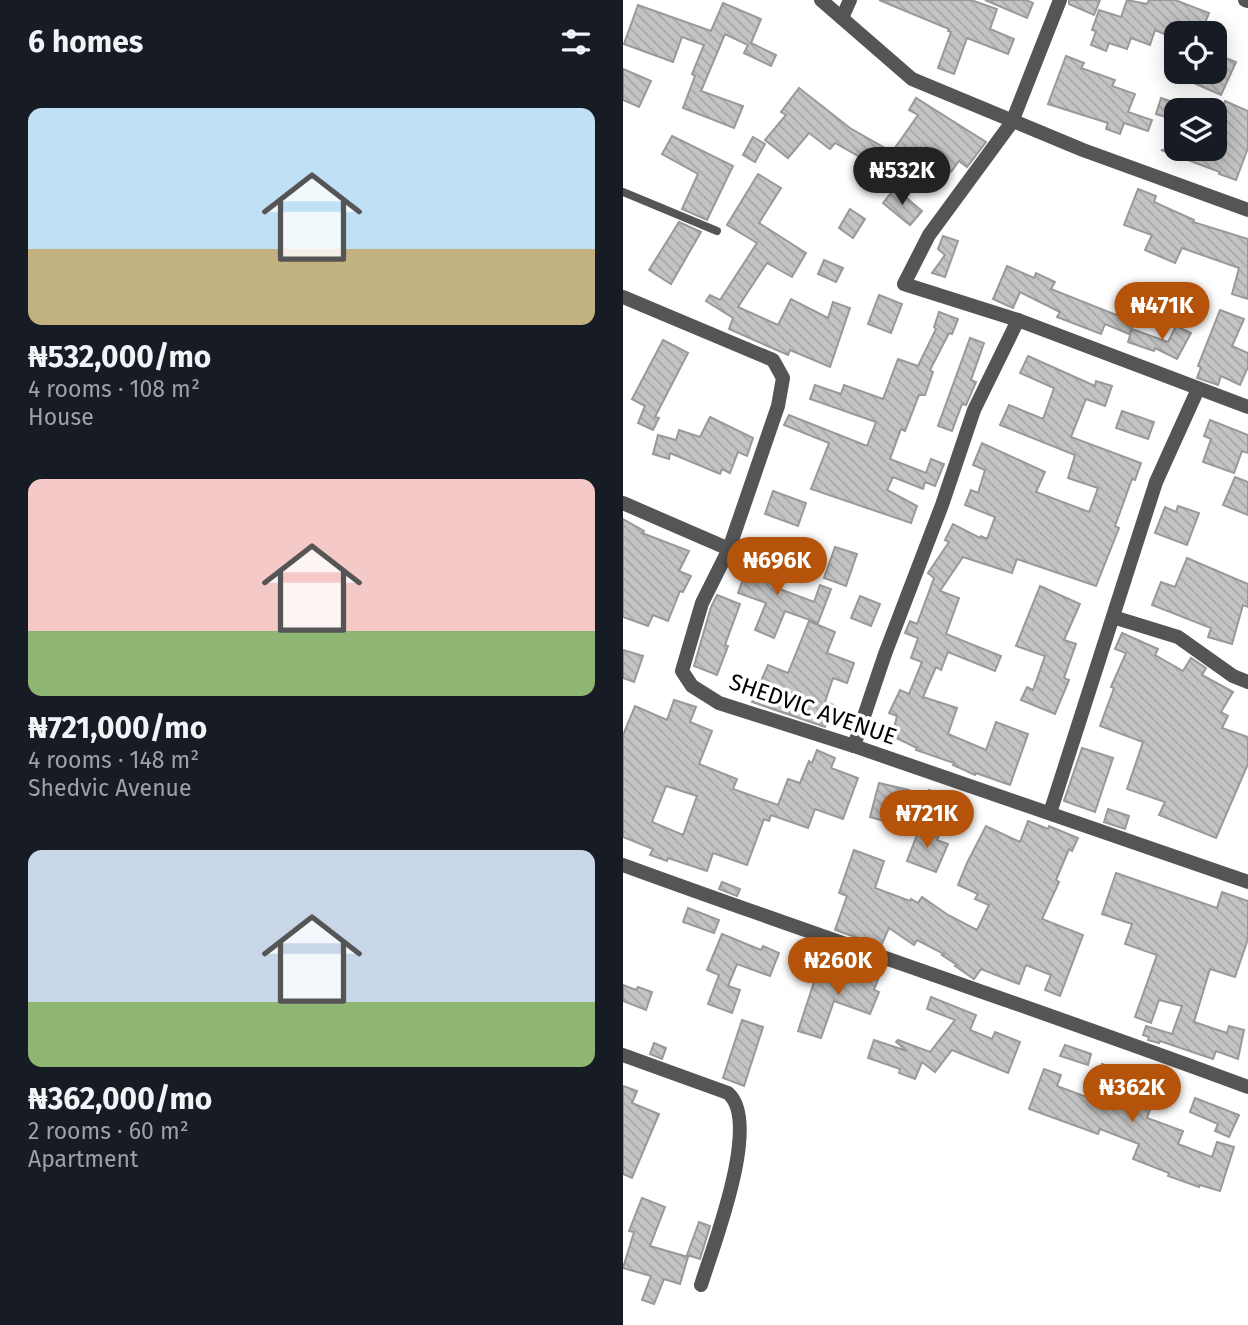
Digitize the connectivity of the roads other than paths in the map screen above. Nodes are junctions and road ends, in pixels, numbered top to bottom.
1 (821, 0) edge
2 (850, 0) edge
3 (1060, 0) edge
4 (842, 19) junction
5 (1012, 122) junction
6 (623, 192) edge
7 (1248, 210) edge
8 (716, 231) dead end
9 (623, 297) edge
10 (1018, 320) junction
11 (1198, 389) junction
12 (1248, 407) edge
13 (623, 503) edge
14 (729, 549) junction
15 (1113, 617) junction
16 (1248, 682) edge
17 (853, 746) junction
18 (1049, 813) junction
19 (623, 865) edge
20 (1248, 882) edge
21 (623, 1055) edge
22 (1248, 1087) edge
23 (701, 1285) dead end

1 - 4 street
2 - 4 street
3 - 5 street
4 - 5 street
5 - 7 street
5 - 10 street
6 - 8 lane
9 - 14 street, SHEDVIC AVENUE
10 - 11 street
10 - 17 street
11 - 12 street
11 - 15 street
13 - 14 street
14 - 17 street, SHEDVIC AVENUE
15 - 16 street
15 - 18 street
17 - 18 street, SHEDVIC AVENUE
18 - 20 street, SHEDVIC AVENUE
19 - 22 street
21 - 23 street

